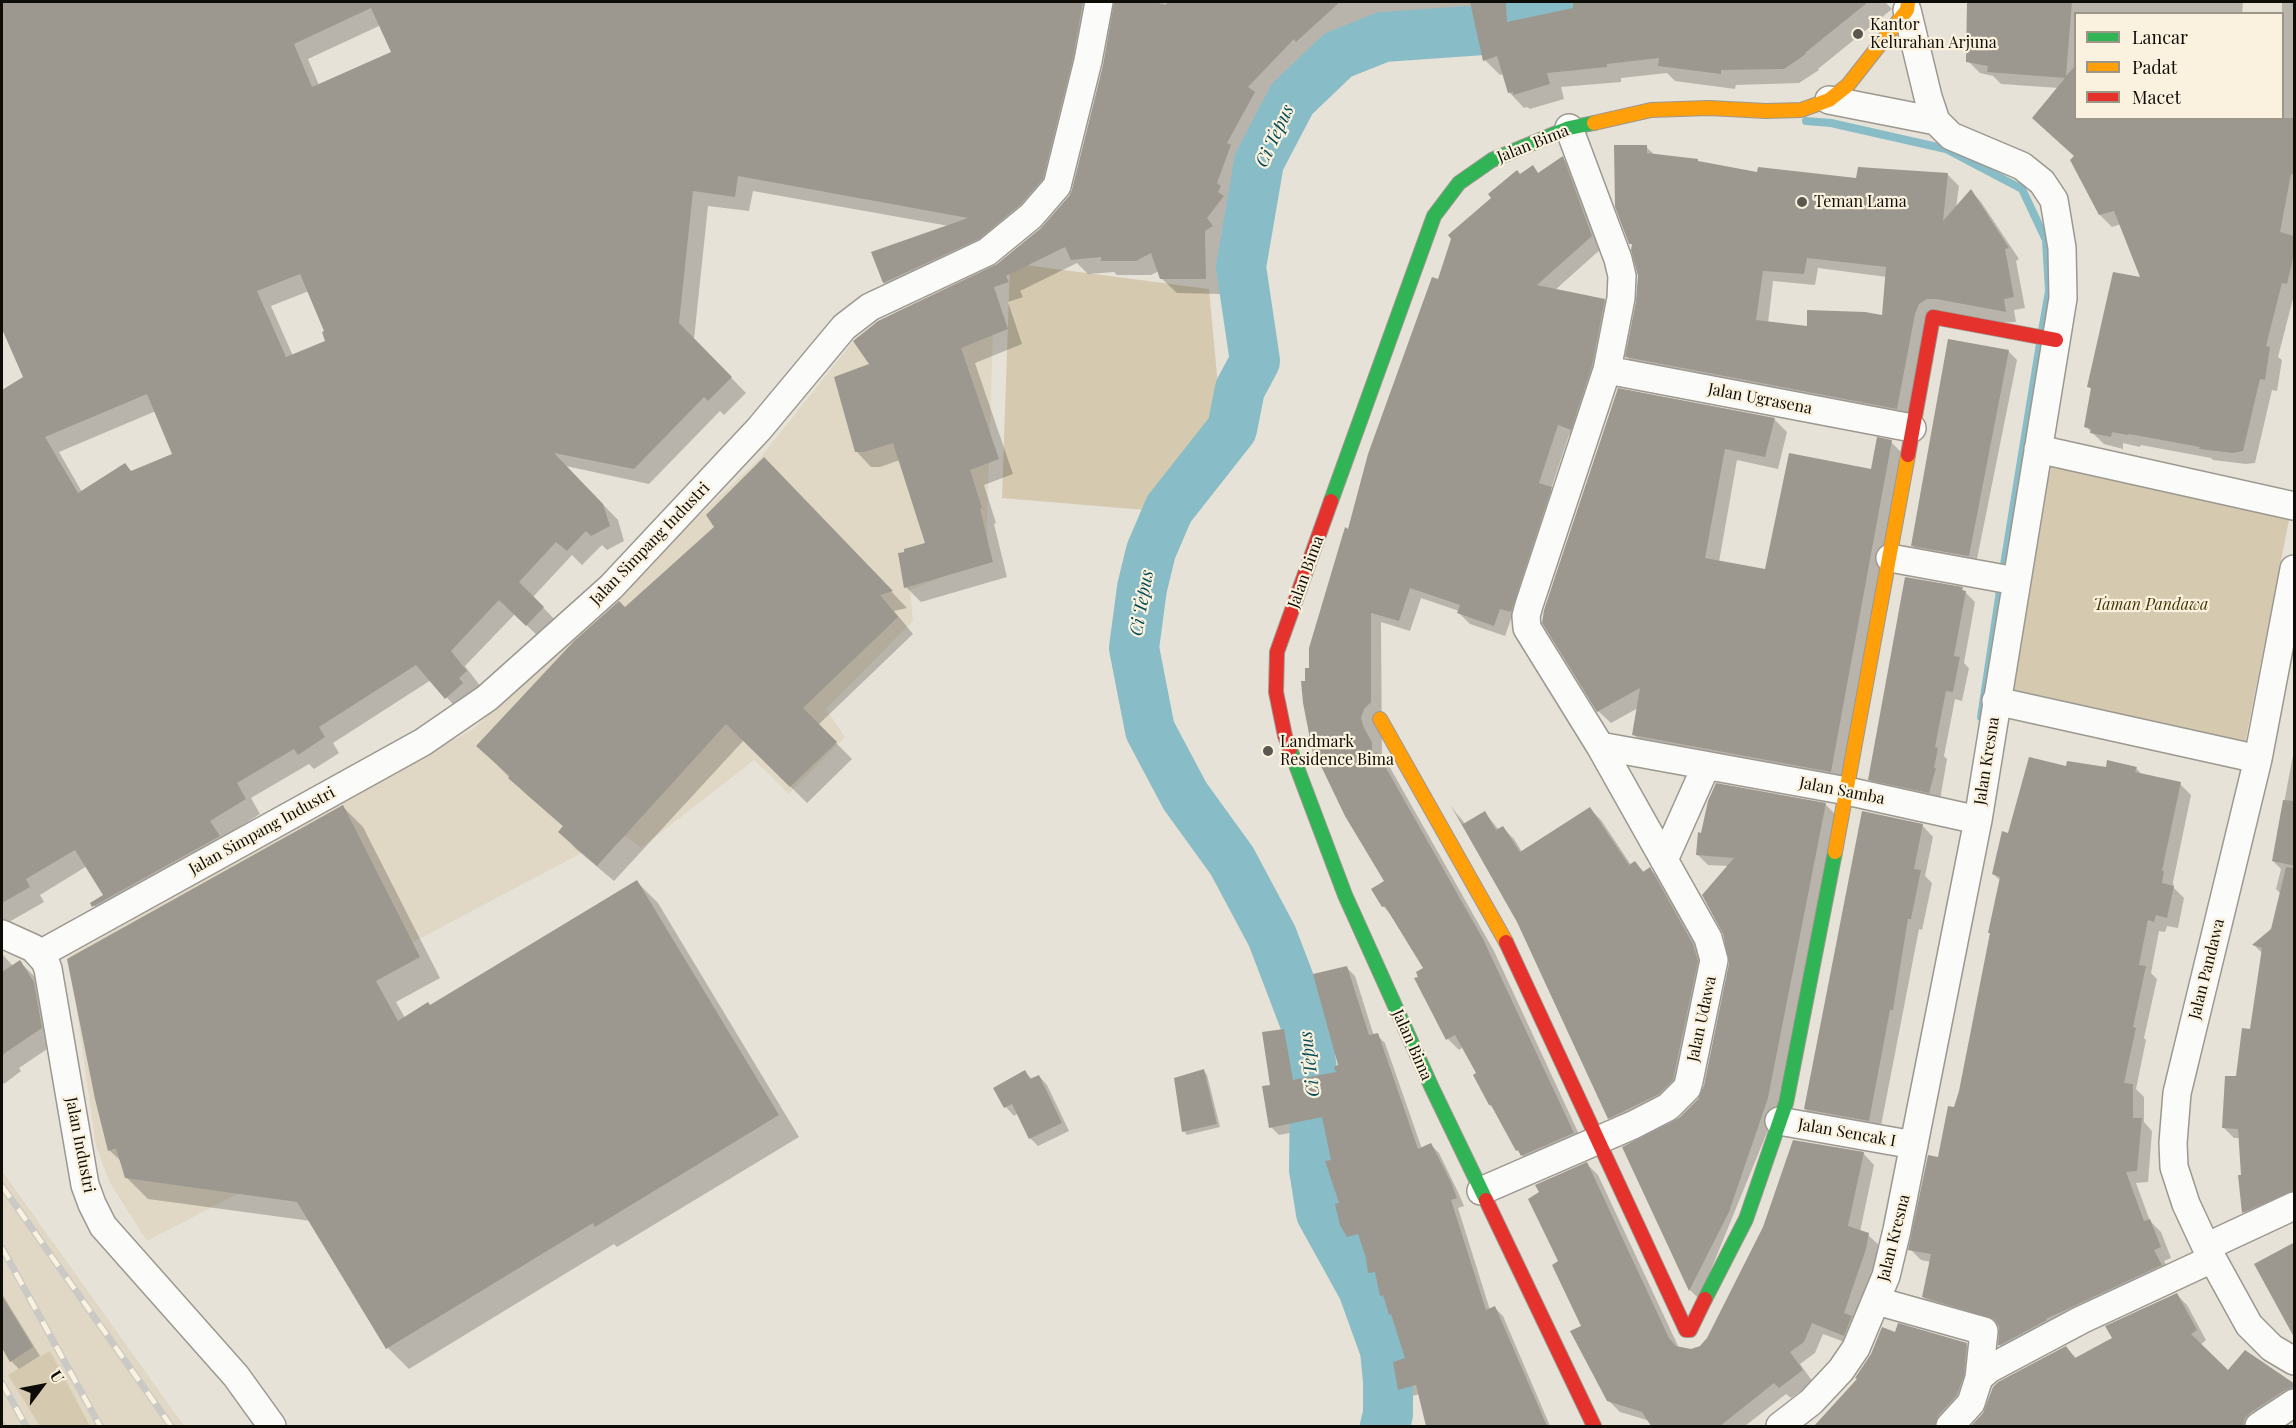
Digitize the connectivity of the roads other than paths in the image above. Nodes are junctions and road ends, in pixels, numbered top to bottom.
1 (1099, 2) edge
2 (1908, 6) edge
3 (1829, 100) junction
4 (1936, 121) junction
5 (1569, 128) junction
6 (2056, 340) junction
7 (1607, 370) junction
8 (1912, 428) junction
9 (2038, 449) junction
10 (2295, 506) edge
11 (1890, 558) junction
12 (2295, 569) edge
13 (2016, 581) junction
14 (2288, 631) edge
15 (1996, 700) junction
16 (1380, 719) dead end
17 (1600, 746) junction
18 (2258, 759) junction
19 (1706, 765) junction
20 (1847, 791) junction
21 (1978, 820) junction
22 (1664, 860) junction
23 (2, 934) edge
24 (40, 954) junction
25 (1779, 1121) junction
26 (1598, 1139) junction
27 (1914, 1145) junction
28 (1481, 1191) junction
29 (2295, 1206) edge
30 (2209, 1253) junction
31 (1877, 1301) junction
32 (2283, 1354) edge
33 (1979, 1378) junction
34 (2295, 1403) edge
35 (272, 1426) edge
36 (1594, 1426) edge
37 (1780, 1426) edge
38 (1950, 1426) edge
39 (2259, 1426) edge

1 - 24 street, Jalan Simpang Industri
2 - 3 street, Jalan Bima
2 - 4 street, Jalan Bima
3 - 4 street
3 - 5 street, Jalan Bima
4 - 6 street, Jalan Kresna
5 - 7 street, Jalan Udawa
5 - 28 street, Jalan Bima
6 - 8 street
6 - 9 street, Jalan Kresna
7 - 8 street, Jalan Ugrasena
7 - 17 street, Jalan Udawa
8 - 11 street
9 - 10 street
9 - 13 street, Jalan Kresna
11 - 13 street
11 - 20 street
12 - 14 street, Jalan Pandawa
13 - 15 street, Jalan Kresna
14 - 18 street, Jalan Pandawa
15 - 18 street
15 - 21 street, Jalan Kresna
16 - 26 street
17 - 19 street, Jalan Samba
17 - 22 street, Jalan Udawa
18 - 30 street, Jalan Pandawa
19 - 20 street, Jalan Samba
19 - 22 street
20 - 21 street, Jalan Samba
20 - 25 street
21 - 27 street, Jalan Kresna
22 - 26 street, Jalan Udawa
23 - 24 street
24 - 35 street, Jalan Industri
25 - 26 street
25 - 27 street, Jalan Sencak I
26 - 28 street, Jalan Udawa
27 - 31 street, Jalan Kresna
28 - 36 street, Jalan Bima
29 - 30 street
30 - 32 street, Jalan Pandawa
30 - 33 street
31 - 33 street
31 - 37 street, Jalan Kresna
33 - 38 street
34 - 39 street

